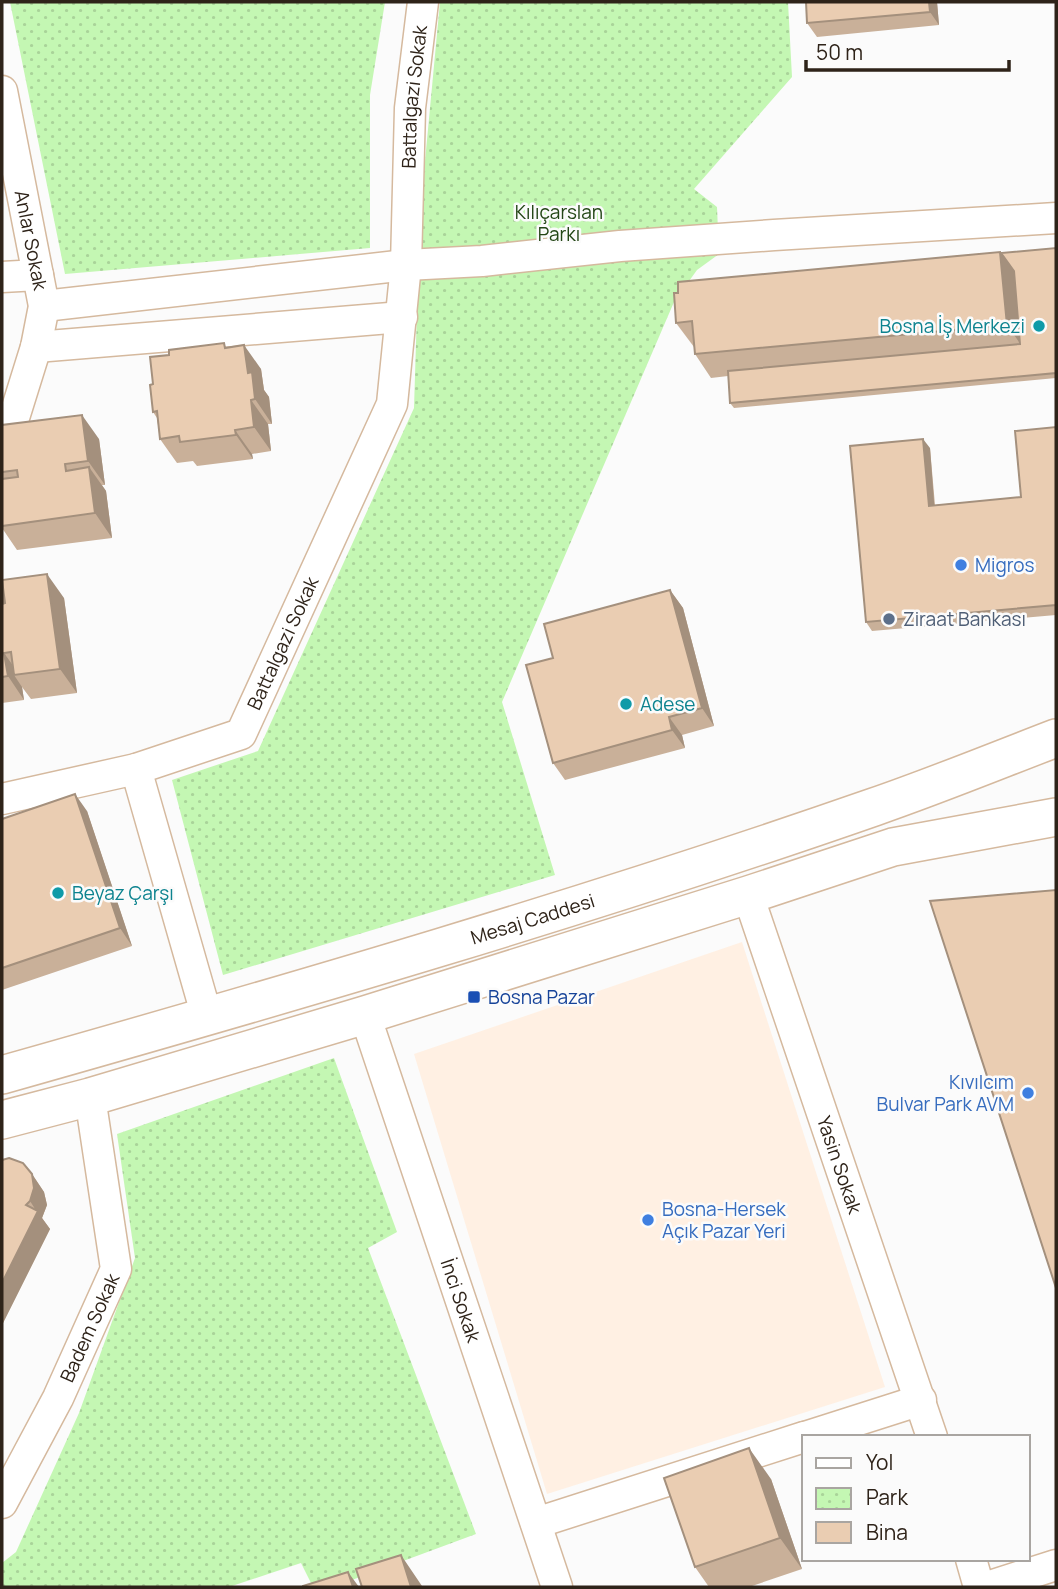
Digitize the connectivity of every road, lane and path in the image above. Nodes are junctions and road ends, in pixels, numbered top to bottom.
1 (423, 2) edge
2 (2, 91) edge
3 (5, 123) edge
4 (1056, 218) edge
5 (406, 265) junction
6 (38, 275) junction
7 (2, 277) edge
8 (44, 306) junction
9 (402, 317) junction
10 (36, 347) junction
11 (2, 456) edge
12 (1056, 738) edge
13 (136, 769) junction
14 (2, 799) edge
15 (1056, 817) edge
16 (748, 895) junction
17 (365, 1015) junction
18 (207, 1017) junction
19 (2, 1074) edge
20 (90, 1097) junction
21 (2, 1120) edge
22 (921, 1400) junction
23 (811, 1435) edge
24 (931, 1435) edge
25 (802, 1438) edge
26 (2, 1503) edge
27 (536, 1522) junction
28 (972, 1561) edge
29 (1056, 1565) edge
30 (558, 1587) edge
31 (979, 1587) edge
32 (987, 1587) edge

1 - 5 street, Battalgazi Sokak
2 - 3 street, Anlar Sokak
3 - 6 street, Anlar Sokak
4 - 5 street
5 - 8 street
5 - 9 street, Battalgazi Sokak
6 - 7 street
6 - 8 street, Anlar Sokak
8 - 10 street
9 - 10 street
9 - 13 street, Battalgazi Sokak
10 - 11 street
12 - 18 street, Mesaj Caddesi
13 - 14 street, Battalgazi Sokak
13 - 18 street
15 - 16 street
16 - 17 street
16 - 22 street, Yasin Sokak
17 - 20 street
17 - 27 street, İnci Sokak
18 - 19 street, Mesaj Caddesi
20 - 21 street
20 - 26 street, Badem Sokak
22 - 23 street
22 - 24 street, Yasin Sokak
25 - 27 street
27 - 30 street, İnci Sokak
28 - 31 street
29 - 32 street

